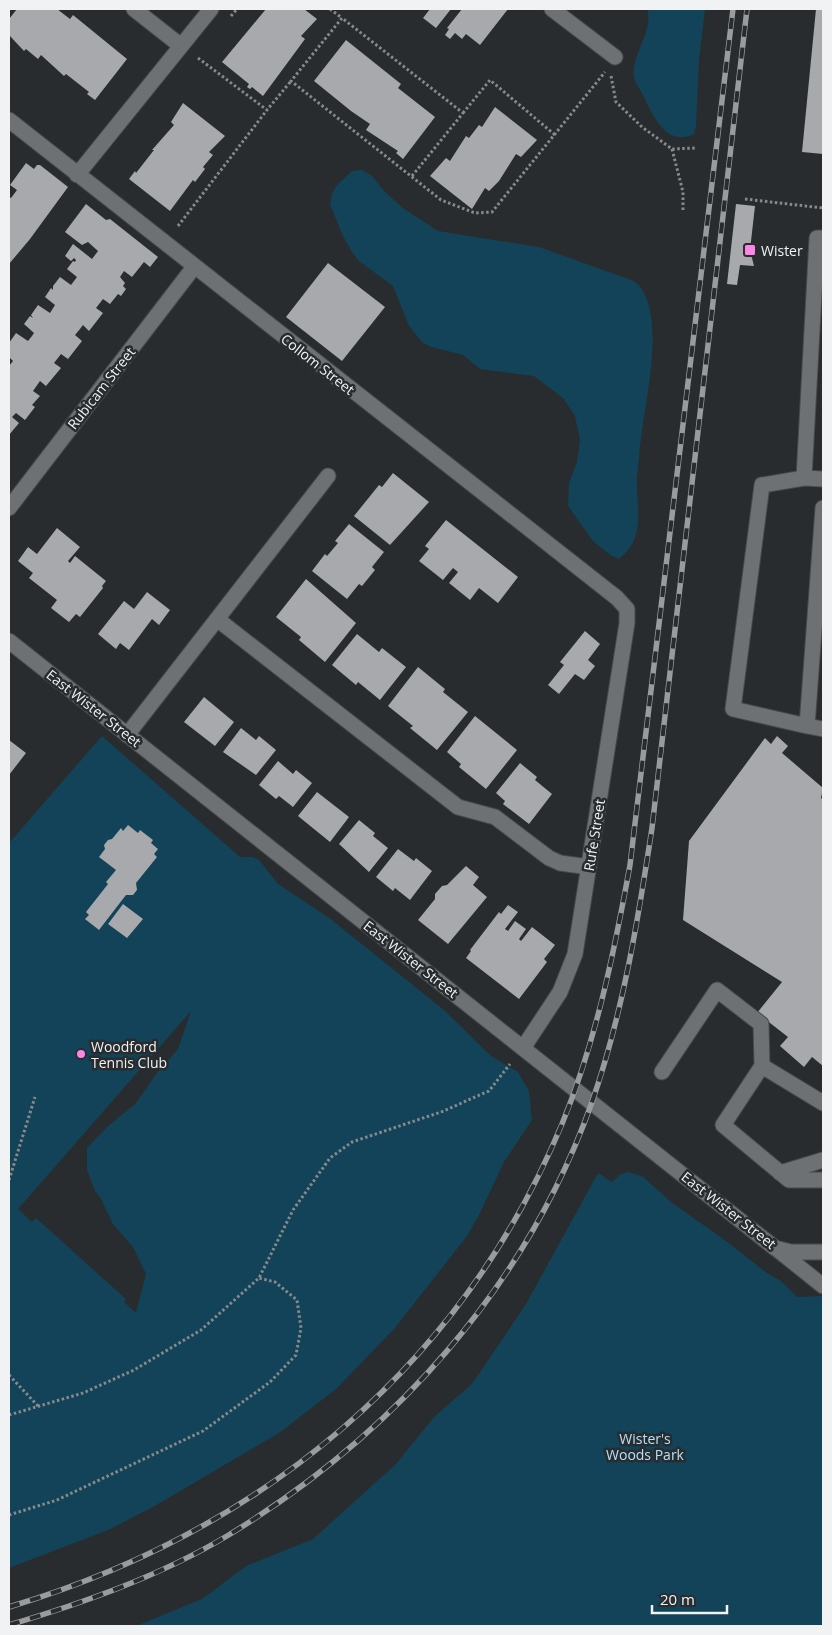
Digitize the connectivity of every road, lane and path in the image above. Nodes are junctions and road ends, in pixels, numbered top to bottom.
1 (134, 9) edge
2 (211, 9) edge
3 (237, 9) edge
4 (330, 9) edge
5 (552, 9) edge
6 (342, 18) junction
7 (226, 23) dead end
8 (181, 46) junction
9 (203, 51) dead end
10 (615, 57) dead end
11 (291, 81) junction
12 (268, 110) junction
13 (463, 113) junction
14 (9, 120) edge
15 (555, 135) junction
16 (672, 148) junction
17 (696, 148) dead end
18 (77, 175) junction
19 (412, 176) junction
20 (745, 199) dead end
21 (823, 208) edge
22 (683, 212) dead end
23 (173, 233) dead end
24 (823, 238) edge
25 (194, 267) junction
26 (328, 476) dead end
27 (804, 478) junction
28 (823, 479) edge
29 (9, 508) edge
30 (823, 508) edge
31 (627, 609) joint
32 (217, 619) junction
33 (9, 641) edge
34 (807, 726) junction
35 (823, 729) edge
36 (127, 734) junction
37 (589, 867) junction
38 (523, 1048) junction
39 (762, 1066) junction
40 (662, 1072) dead end
41 (35, 1097) dead end
42 (823, 1103) edge
43 (823, 1160) edge
44 (780, 1173) junction
45 (9, 1180) edge
46 (823, 1180) edge
47 (775, 1248) junction
48 (823, 1252) edge
49 (260, 1278) junction
50 (823, 1286) edge
51 (9, 1375) edge
52 (38, 1406) junction
53 (9, 1415) edge
54 (9, 1515) edge

1 - 8 street
2 - 8 street
3 - 7 path
4 - 6 path
5 - 10 street
6 - 11 path
6 - 13 path
8 - 18 street
9 - 12 path
11 - 12 path
11 - 19 path
12 - 23 path
13 - 15 path
13 - 19 path
14 - 18 street, Collom Street
15 - 16 path
15 - 19 path
16 - 17 path
16 - 22 path
18 - 25 street, Collom Street
20 - 21 path
24 - 27 street
25 - 29 street, Rubicam Street
25 - 31 street, Collom Street
26 - 32 street
27 - 28 street
27 - 34 street
30 - 34 street
31 - 37 street, Rufe Street
32 - 36 street
32 - 37 street
33 - 36 street, East Wister Street
34 - 35 street
36 - 38 street, East Wister Street
37 - 38 street, Rufe Street
38 - 47 street, East Wister Street
38 - 49 path
39 - 40 street
39 - 42 street
39 - 44 street
41 - 45 path
43 - 44 street
44 - 46 street
47 - 48 street, East Wister Street
47 - 50 street
49 - 52 path
49 - 54 path
51 - 52 path
52 - 53 path

